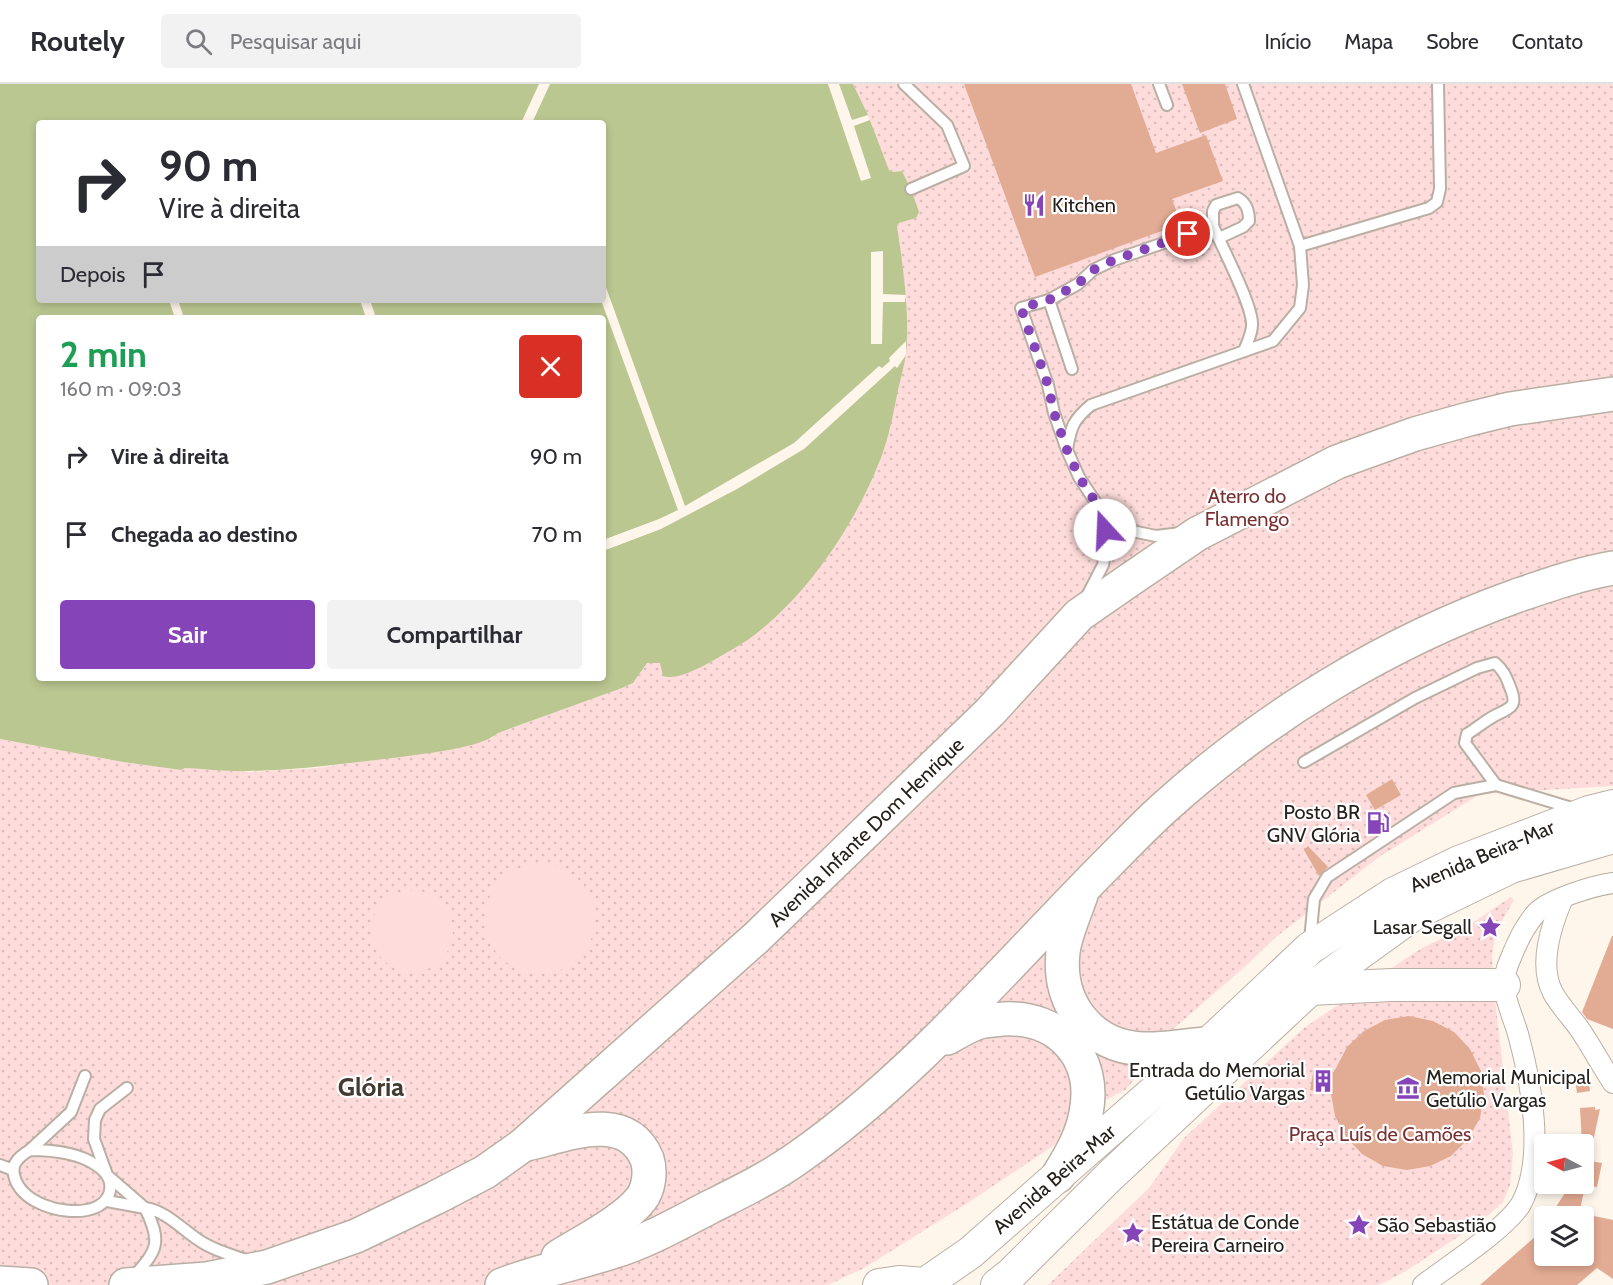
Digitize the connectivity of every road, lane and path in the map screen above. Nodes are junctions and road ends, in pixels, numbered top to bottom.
1 (904, 84) edge
2 (1159, 84) edge
3 (1243, 84) edge
4 (1438, 84) edge
5 (1167, 105) dead end
6 (911, 189) dead end
7 (1213, 226) junction
8 (1219, 238) junction
9 (1300, 246) junction
10 (1049, 300) junction
11 (1244, 351) junction
12 (1072, 369) dead end
13 (1613, 394) edge
14 (1067, 450) junction
15 (1104, 515) junction
16 (1197, 534) junction
17 (1613, 568) edge
18 (1079, 615) junction
19 (1304, 762) dead end
20 (1496, 785) junction
21 (1601, 809) edge
22 (1613, 837) edge
23 (1613, 883) edge
24 (1084, 887) junction
25 (1563, 898) junction
26 (1310, 948) junction
27 (1504, 985) junction
28 (1310, 988) junction
29 (1208, 1044) junction
30 (932, 1045) junction
31 (85, 1076) dead end
32 (1613, 1083) edge
33 (127, 1088) dead end
34 (523, 1145) junction
35 (30, 1150) junction
36 (0, 1165) edge
37 (13, 1170) junction
38 (107, 1175) junction
39 (1058, 1176) junction
40 (107, 1201) junction
41 (145, 1208) junction
42 (267, 1267) junction
43 (533, 1273) junction
44 (0, 1283) edge
45 (31, 1285) edge
46 (126, 1285) edge
47 (502, 1285) edge
48 (879, 1285) edge
49 (997, 1285) edge
50 (1423, 1285) edge

1 - 6 lane
2 - 5 lane
3 - 9 lane
4 - 9 lane
7 - 8 lane
7 - 8 lane
7 - 10 lane
8 - 11 lane
9 - 11 lane
10 - 12 lane
10 - 14 lane
11 - 14 lane
13 - 16 highway, Avenida Infante Dom Henrique
14 - 15 lane
15 - 16 lane
15 - 18 lane
16 - 18 highway, Avenida Infante Dom Henrique
17 - 24 highway
18 - 34 highway, Avenida Infante Dom Henrique
19 - 20 lane
20 - 21 lane
20 - 26 lane
21 - 26 main road, Avenida Beira-Mar
22 - 28 main road, Avenida Beira-Mar
23 - 25 street
24 - 29 highway
24 - 30 highway
25 - 27 street
25 - 32 street
26 - 29 main road, Avenida Beira-Mar
27 - 28 main road
27 - 50 street
28 - 49 main road, Avenida Beira-Mar
29 - 39 main road, Avenida Beira-Mar
30 - 39 highway
30 - 43 highway
31 - 35 lane
33 - 38 lane
34 - 42 highway, Avenida Infante Dom Henrique
34 - 43 highway
35 - 37 lane
35 - 38 lane
36 - 37 lane
37 - 40 lane
38 - 40 lane
38 - 41 lane
39 - 48 main road, Avenida Beira-Mar
40 - 41 lane
41 - 42 lane
41 - 46 lane
42 - 46 highway, Avenida Infante Dom Henrique
43 - 47 highway
44 - 45 highway

